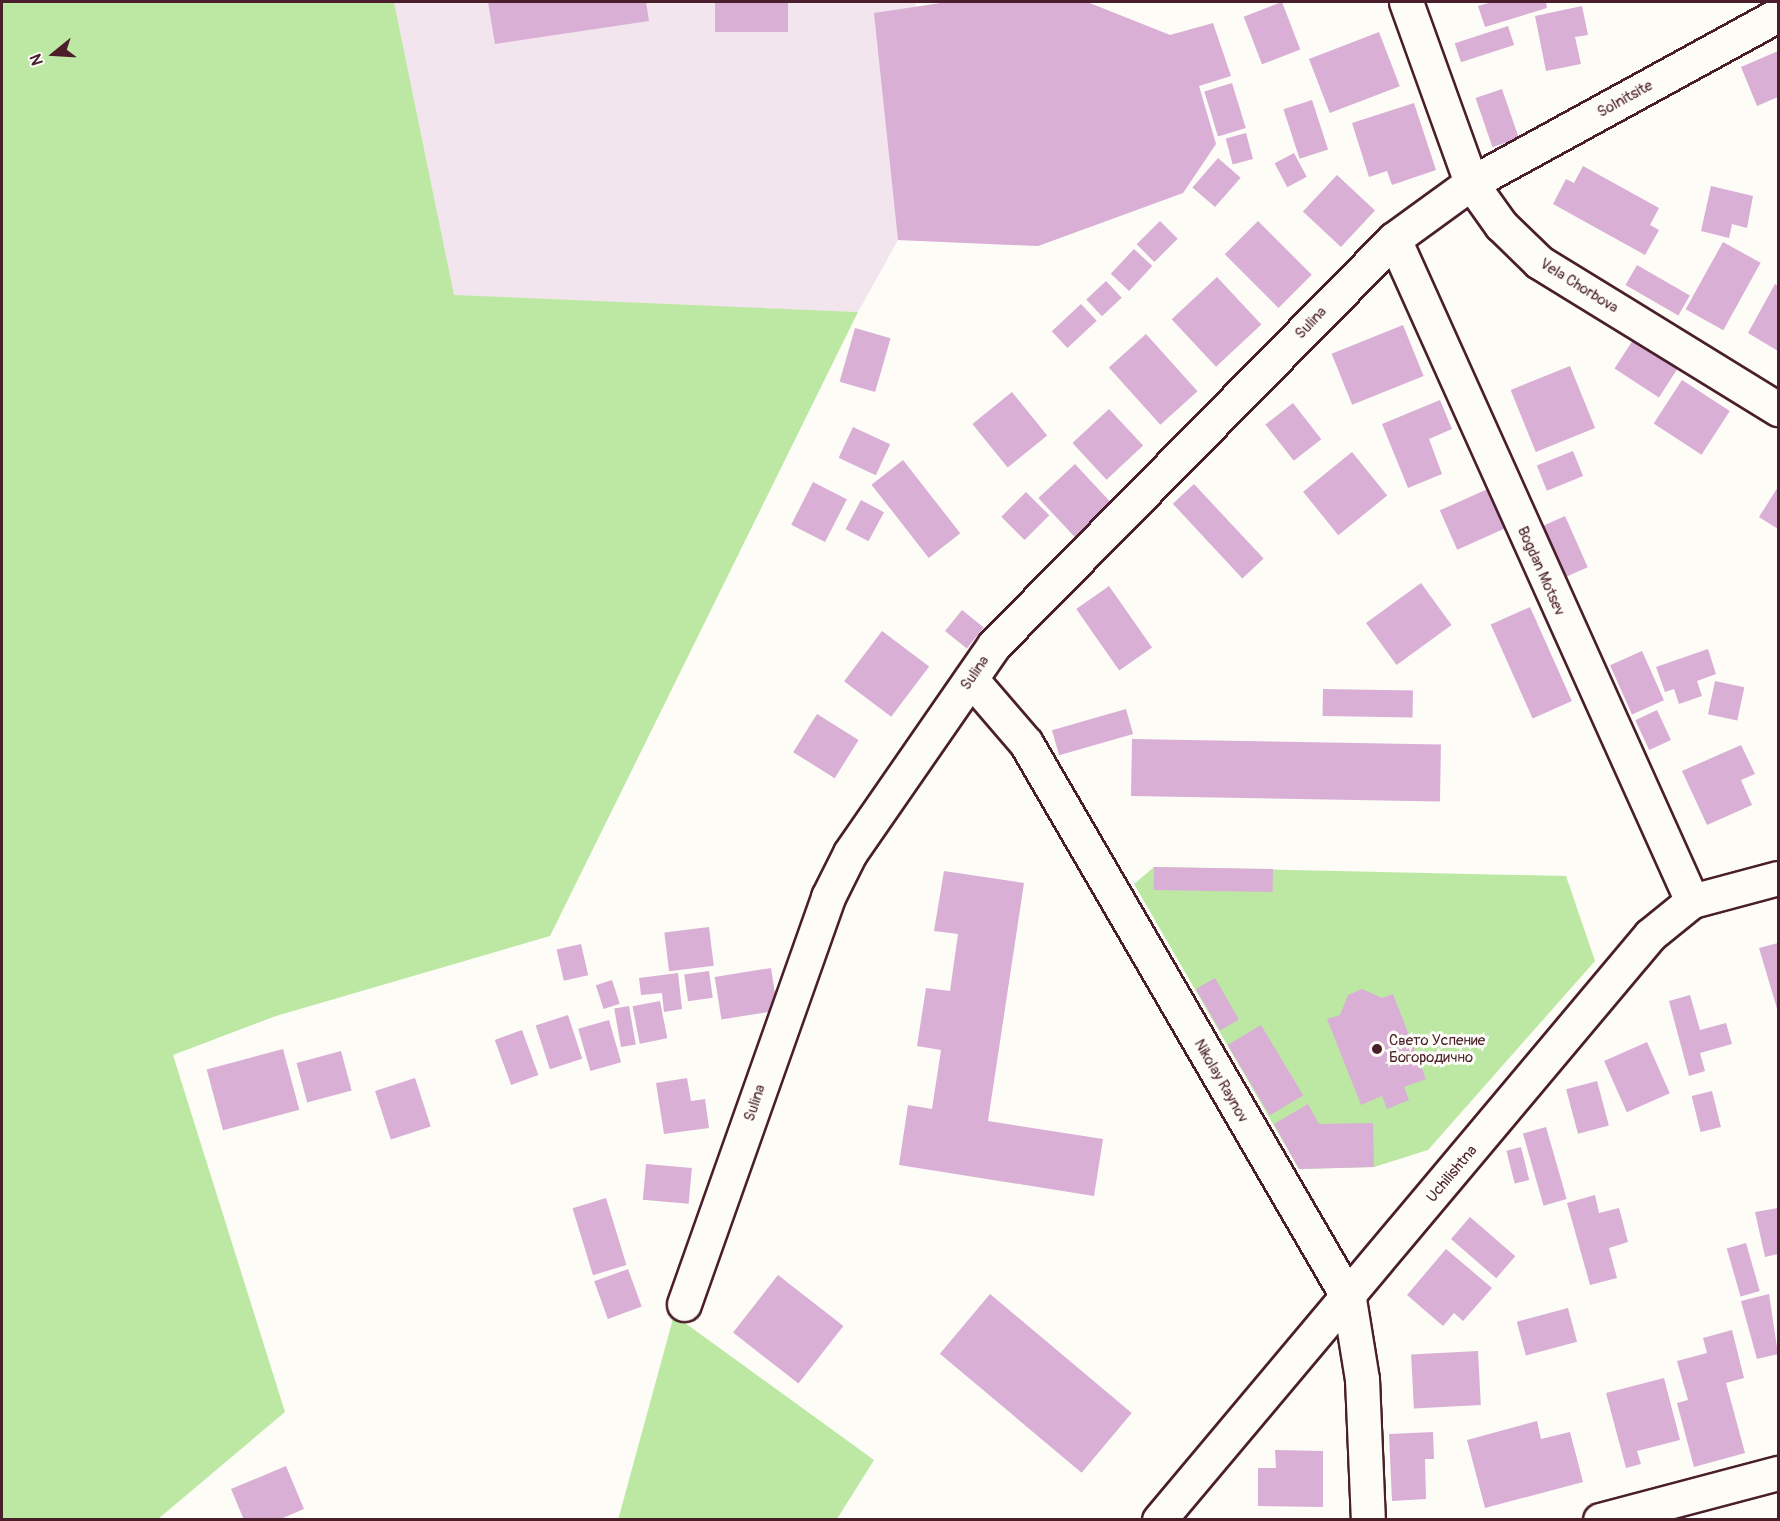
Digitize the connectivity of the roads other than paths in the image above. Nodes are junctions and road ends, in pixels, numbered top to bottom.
1 (1406, 2) edge
2 (1779, 15) edge
3 (1471, 183) junction
4 (1394, 239) junction
5 (1779, 410) edge
6 (971, 679) junction
7 (1779, 878) edge
8 (1692, 901) junction
9 (1349, 1299) junction
10 (684, 1304) dead end
11 (1779, 1473) edge
12 (1159, 1520) edge
13 (1368, 1520) edge
14 (1600, 1520) edge

1 - 3 street, Vela Chorbova
2 - 3 street, Solnitsite
3 - 4 street, Sulina
3 - 5 street, Vela Chorbova
4 - 6 street, Sulina
4 - 8 street, Bogdan Motsev
6 - 9 street, Nikolay Raynov
6 - 10 street, Sulina
7 - 8 street, Uchilishtna
8 - 9 street, Uchilishtna
9 - 12 street, Uchilishtna
9 - 13 street, Nikolay Raynov
11 - 14 street

